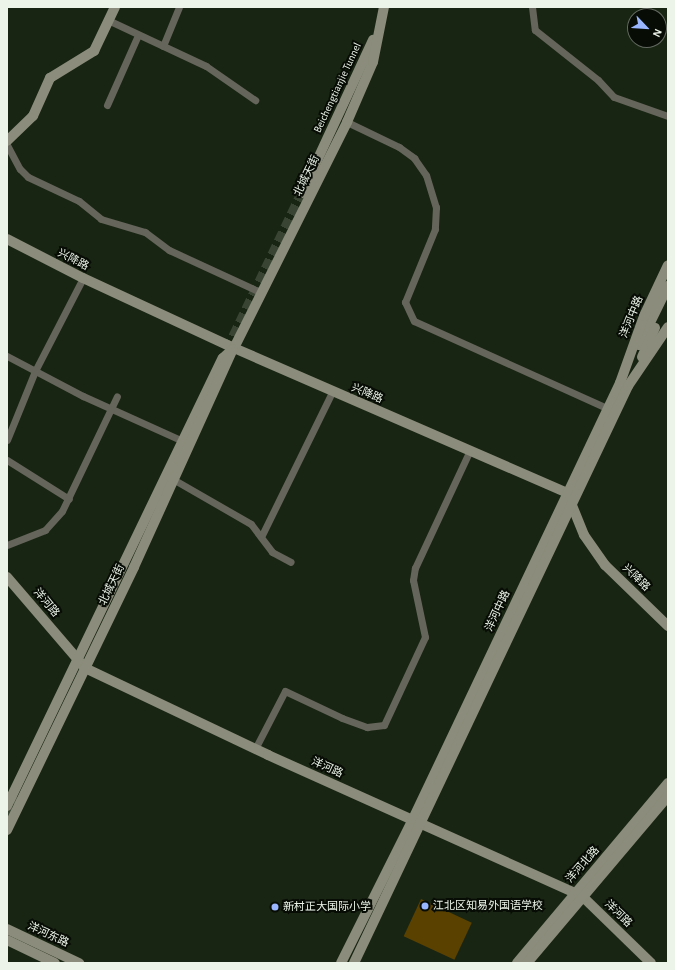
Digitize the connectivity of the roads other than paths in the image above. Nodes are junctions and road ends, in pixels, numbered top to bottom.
1 (115, 7) edge
2 (179, 7) edge
3 (532, 7) edge
4 (384, 10) edge
5 (110, 20) junction
6 (138, 35) junction
7 (164, 46) junction
8 (255, 100) dead end
9 (107, 105) dead end
10 (668, 116) edge
11 (347, 122) junction
12 (7, 141) edge
13 (7, 145) edge
14 (302, 193) tunnel mouth
15 (7, 239) edge
16 (668, 265) edge
17 (83, 278) junction
18 (668, 286) edge
19 (260, 292) junction
20 (668, 302) edge
21 (668, 327) edge
22 (234, 348) junction
23 (7, 356) edge
24 (35, 371) junction
25 (624, 384) junction
26 (332, 392) junction
27 (117, 396) dead end
28 (607, 408) junction
29 (111, 409) junction
30 (7, 440) edge
31 (187, 443) junction
32 (470, 450) junction
33 (7, 460) edge
34 (171, 478) junction
35 (567, 493) junction
36 (69, 499) junction
37 (571, 506) junction
38 (262, 535) junction
39 (7, 545) edge
40 (291, 562) dead end
41 (7, 577) edge
42 (668, 626) edge
43 (77, 659) junction
44 (85, 668) junction
45 (255, 749) junction
46 (668, 783) edge
47 (668, 796) edge
48 (7, 806) tunnel mouth
49 (416, 821) junction
50 (7, 828) edge
51 (578, 894) junction
52 (7, 929) edge
53 (7, 940) edge
54 (55, 963) edge
55 (79, 963) edge
56 (341, 963) edge
57 (354, 963) edge
58 (517, 963) edge
59 (527, 963) edge
60 (651, 963) edge

1 - 5 street
2 - 7 street
3 - 10 street
4 - 11 street, 北城天街
4 - 14 street, Beichengtianjie Tunnel
5 - 6 street
5 - 12 street
6 - 7 street
6 - 9 street
7 - 8 street
11 - 19 street, 北城天街
11 - 28 street
13 - 19 street
15 - 17 street, 兴降路
16 - 25 street, 洋河中路
17 - 22 street, 兴降路
17 - 24 street
18 - 25 street
19 - 22 street, 北城天街
20 - 25 street
21 - 25 street, 洋河中路
22 - 26 street, 兴降路
22 - 31 street, 北城天街
23 - 24 street
24 - 29 street
24 - 30 street
25 - 28 street, 洋河中路
25 - 37 street, 洋河中路
26 - 32 street, 兴降路
26 - 38 street
27 - 29 street
28 - 35 street, 洋河中路
29 - 31 street
29 - 36 street
31 - 34 street, 北城天街
32 - 35 street, 兴降路
32 - 45 street
33 - 36 street
34 - 38 street
34 - 43 street, 北城天街
34 - 44 street, 北城天街
35 - 37 street, 兴降路
35 - 49 street, 洋河中路
36 - 39 street
37 - 42 street, 兴降路
37 - 49 street, 洋河中路
38 - 40 street
41 - 43 street, 洋河路
43 - 44 street, 洋河路
43 - 48 street, 北城天街
44 - 45 street, 洋河路
44 - 50 street, 北城天街
45 - 49 street, 洋河路
46 - 51 street, 洋河北路
47 - 51 street, 洋河北路
49 - 51 street, 洋河路
49 - 56 street, 洋河中路
49 - 57 street, 洋河中路
51 - 58 street, 洋河北路
51 - 59 street, 洋河北路
51 - 60 street, 洋河路
52 - 55 street, 洋河东路
53 - 54 street, 洋河东路

